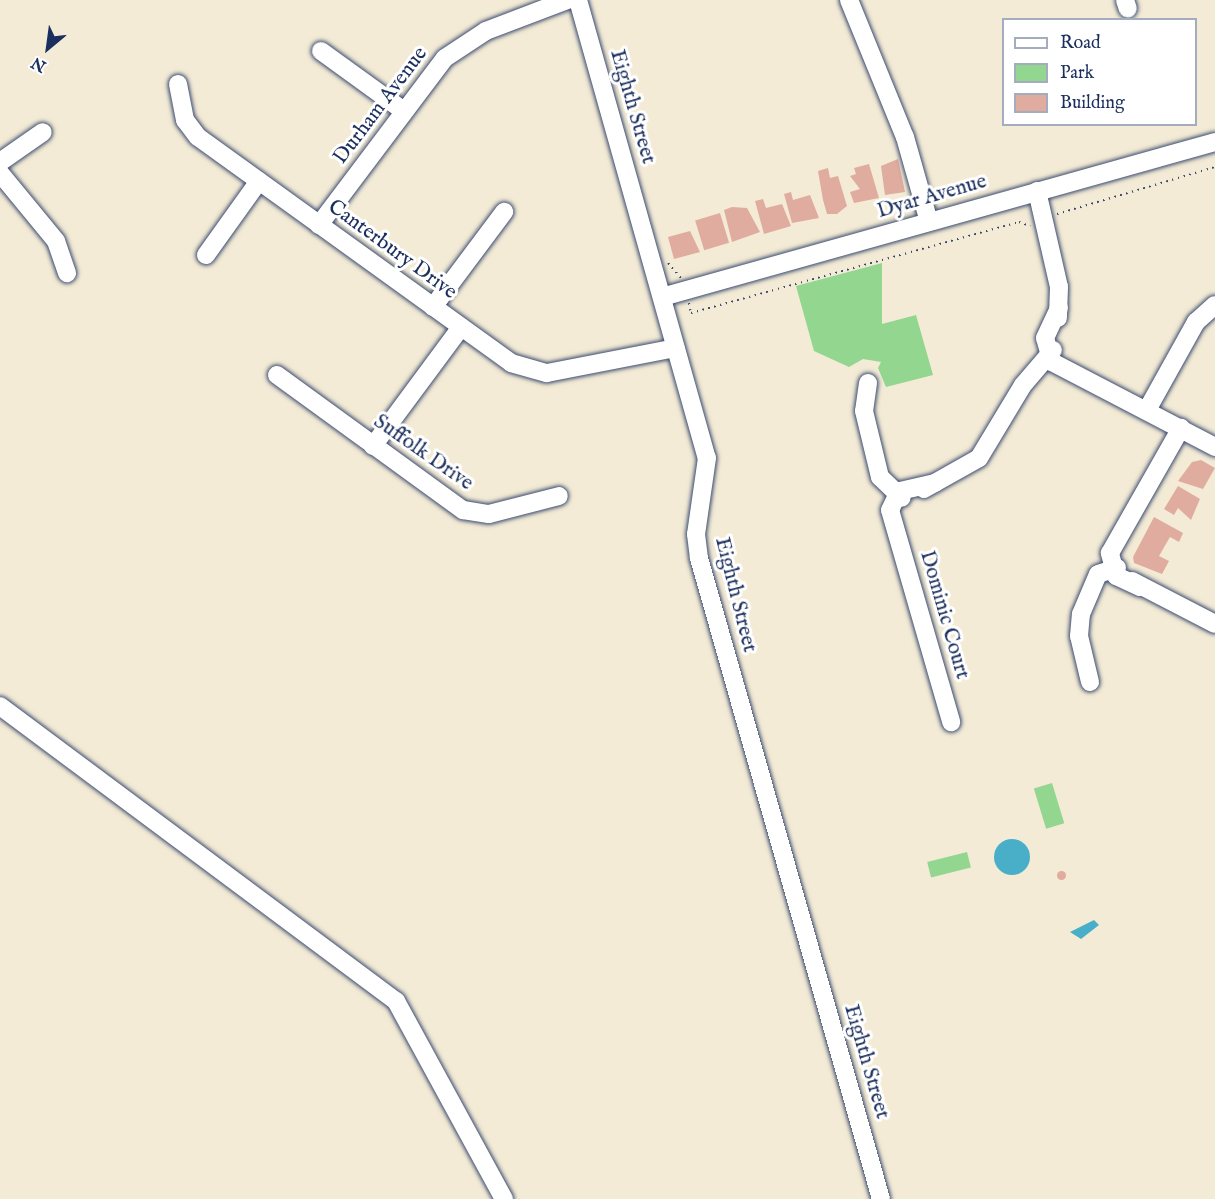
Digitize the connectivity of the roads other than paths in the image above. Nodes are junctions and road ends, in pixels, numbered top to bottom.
1 (849, 0) edge
2 (575, 4) edge
3 (321, 51) dead end
4 (178, 84) dead end
5 (404, 111) junction
6 (43, 132) dead end
7 (1215, 142) edge
8 (0, 162) edge
9 (0, 172) edge
10 (259, 181) junction
11 (1033, 192) junction
12 (504, 212) dead end
13 (929, 222) junction
14 (319, 225) junction
15 (206, 255) dead end
16 (67, 273) dead end
17 (662, 297) junction
18 (1215, 305) edge
19 (433, 307) junction
20 (461, 327) junction
21 (674, 341) junction
22 (1049, 352) junction
23 (277, 375) dead end
24 (868, 383) dead end
25 (1147, 410) junction
26 (1181, 428) junction
27 (374, 446) junction
28 (1215, 447) edge
29 (899, 495) junction
30 (559, 496) dead end
31 (1114, 569) junction
32 (1215, 624) edge
33 (1090, 682) dead end
34 (0, 706) edge
35 (951, 722) dead end
36 (504, 1199) edge
37 (881, 1199) edge

1 - 13 street
2 - 5 street, Durham Avenue
2 - 17 street, Eighth Street
3 - 5 street
4 - 10 street, Canterbury Drive
5 - 14 street, Durham Avenue
6 - 8 street
7 - 11 street, Dyar Avenue
9 - 16 street
10 - 14 street, Canterbury Drive
10 - 15 street
11 - 13 street, Dyar Avenue
11 - 22 street
12 - 19 street
13 - 17 street, Dyar Avenue
14 - 19 street, Canterbury Drive
17 - 21 street, Eighth Street
18 - 25 street
19 - 20 street, Canterbury Drive
20 - 21 street, Canterbury Drive
20 - 27 street
21 - 37 street, Eighth Street
22 - 25 street
22 - 29 street
23 - 27 street, Suffolk Drive
24 - 29 street
25 - 26 street
26 - 28 street
26 - 31 street
27 - 30 street, Suffolk Drive
29 - 35 street, Dominic Court
31 - 32 street
31 - 33 street
34 - 36 street

